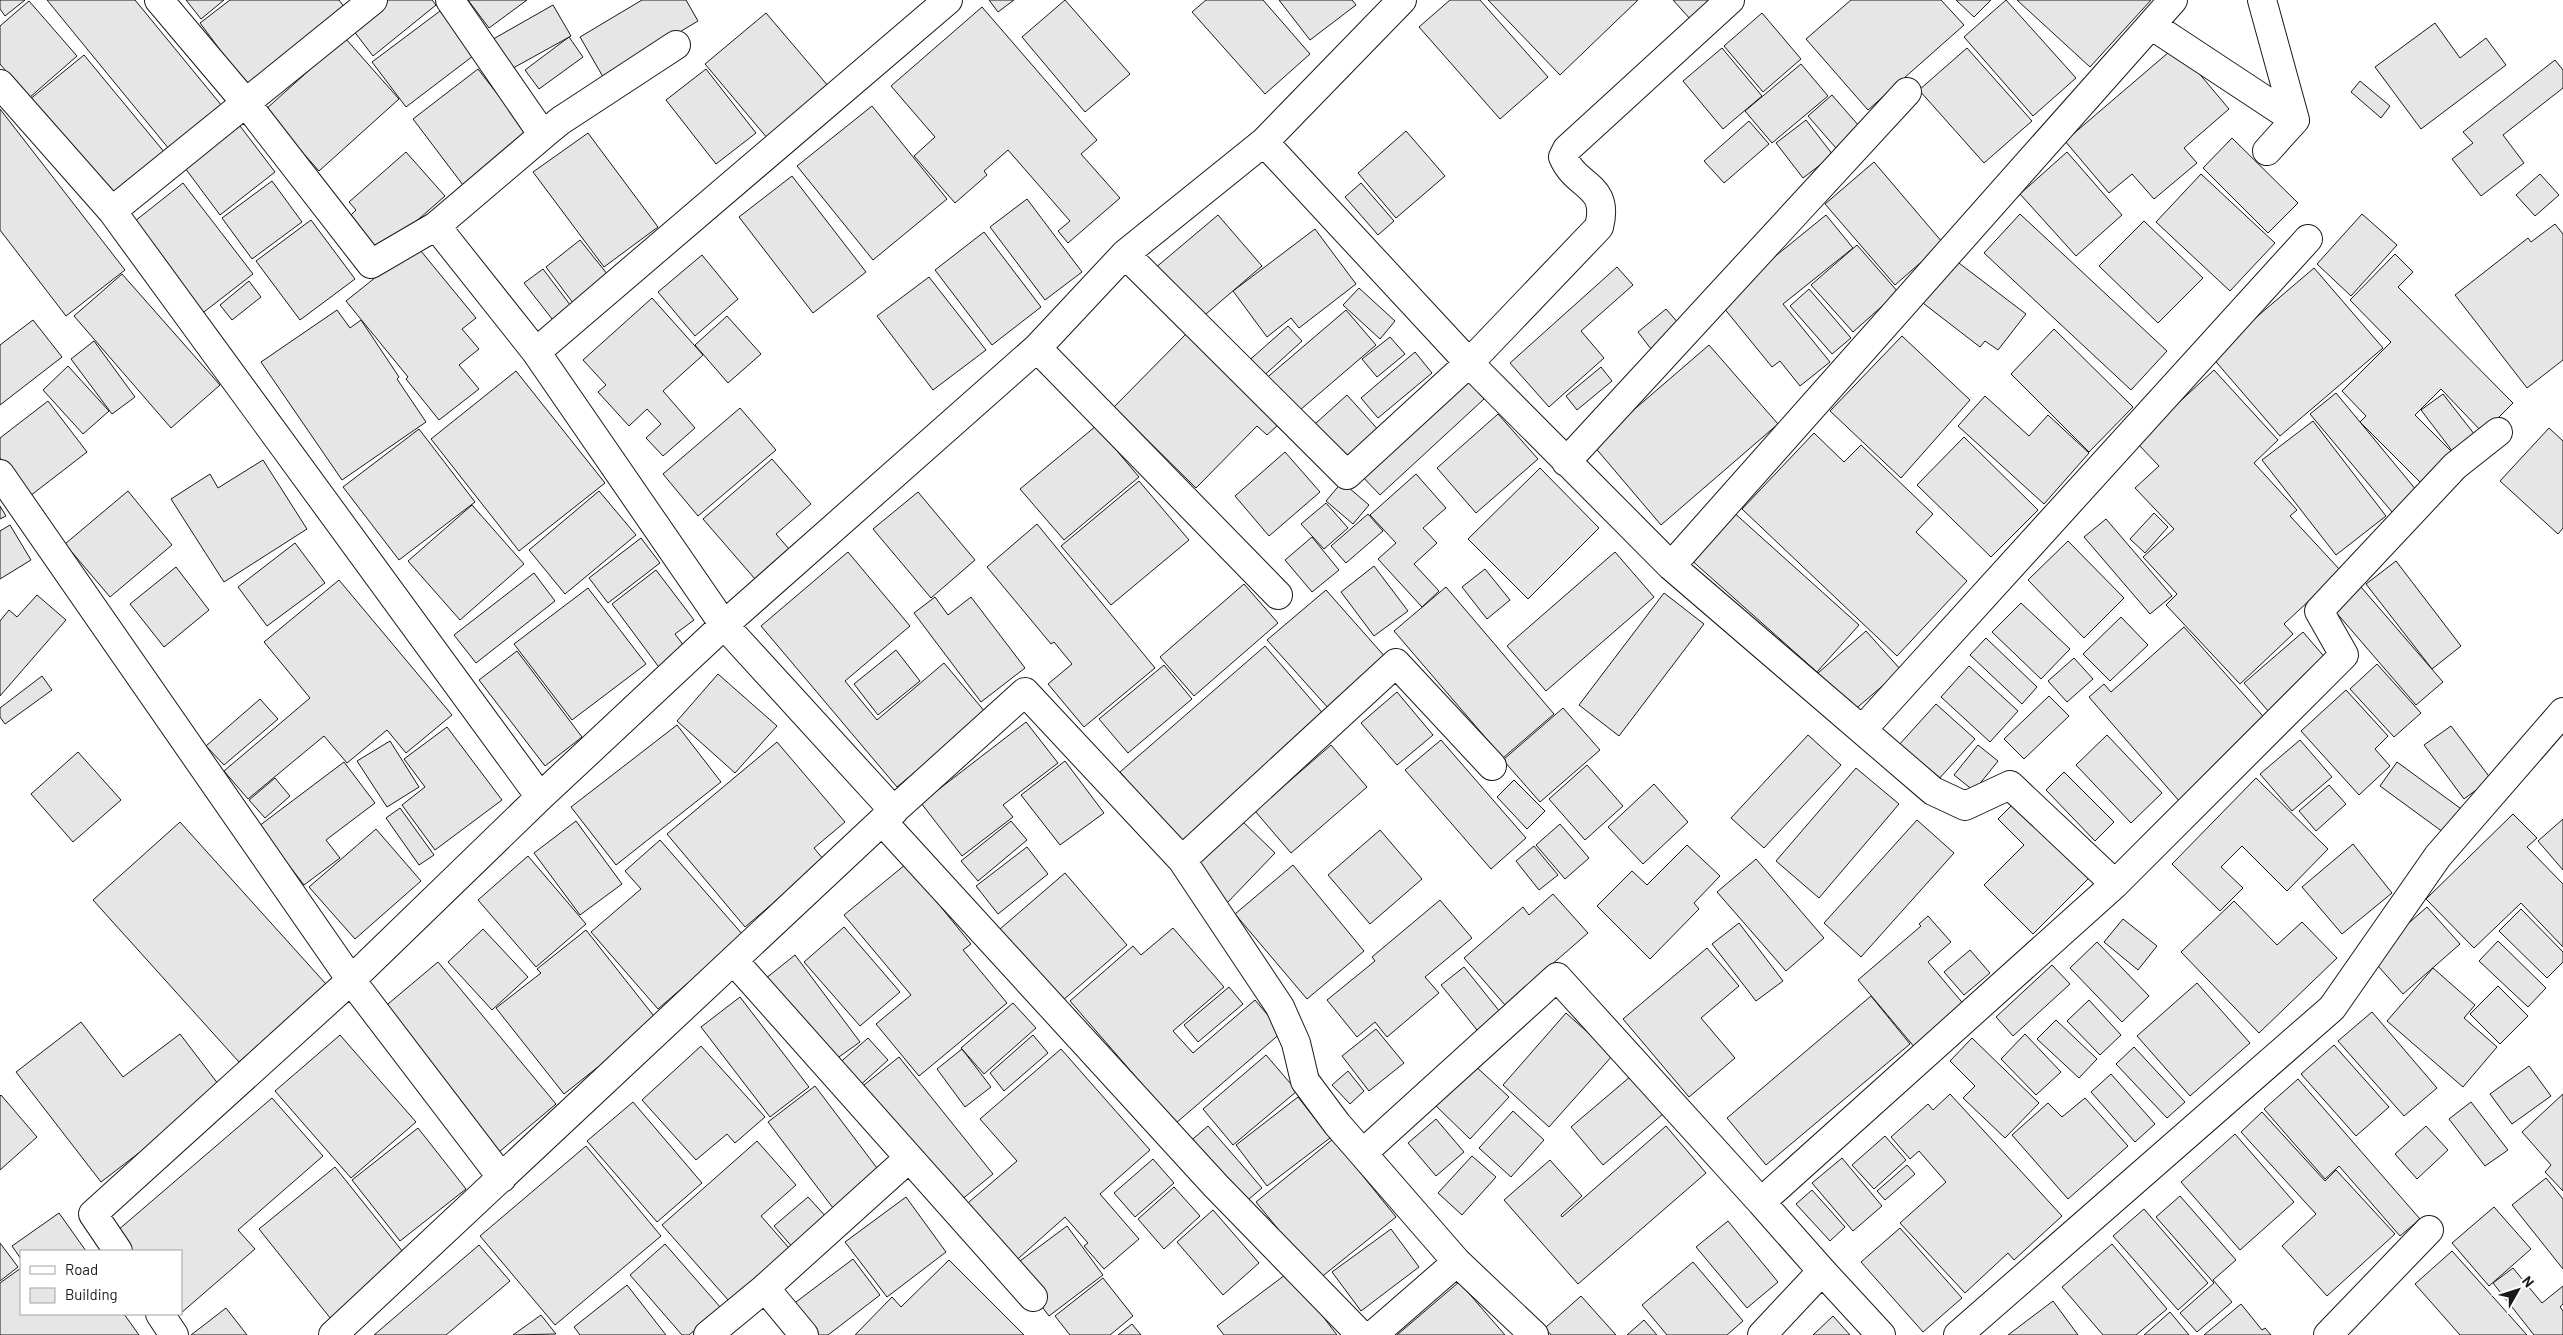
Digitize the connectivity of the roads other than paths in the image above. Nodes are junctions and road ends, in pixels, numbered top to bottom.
1 (159, 0) edge
2 (373, 0) edge
3 (450, 0) edge
4 (948, 0) edge
5 (1402, 0) edge
6 (1730, 0) edge
7 (2173, 0) edge
8 (2262, 0) edge
9 (2151, 24) junction
10 (676, 45) dead end
11 (0, 84) edge
12 (1907, 92) dead end
13 (246, 103) junction
14 (2295, 120) junction
15 (543, 135) junction
16 (1264, 142) junction
17 (2267, 151) dead end
18 (112, 211) junction
19 (436, 226) junction
20 (2308, 239) dead end
21 (1125, 254) junction
22 (1037, 348) junction
23 (536, 352) junction
24 (1468, 363) junction
25 (2498, 432) dead end
26 (1566, 462) junction
27 (0, 474) edge
28 (1671, 566) junction
29 (1278, 595) dead end
30 (724, 625) junction
31 (2563, 712) edge
32 (1862, 730) junction
33 (1492, 766) dead end
34 (540, 797) junction
35 (888, 816) junction
36 (1182, 860) junction
37 (2115, 884) junction
38 (734, 961) junction
39 (351, 980) junction
40 (1363, 1153) junction
41 (909, 1158) junction
42 (502, 1178) junction
43 (1762, 1202) junction
44 (2429, 1230) dead end
45 (117, 1250) edge
46 (1457, 1262) junction
47 (1822, 1271) junction
48 (765, 1288) junction
49 (1033, 1297) dead end
50 (161, 1315) edge
51 (174, 1335) edge
52 (333, 1335) edge
53 (708, 1335) edge
54 (804, 1335) edge
55 (1361, 1335) edge
56 (1373, 1335) edge
57 (1534, 1335) edge
58 (1762, 1335) edge
59 (1881, 1335) edge
60 (1958, 1335) edge
61 (2328, 1335) edge

1 - 13 street
2 - 13 street
3 - 15 street
4 - 23 street
5 - 16 street
6 - 24 street
7 - 9 street
8 - 14 street
9 - 14 street
9 - 28 street
10 - 15 street
11 - 18 street
12 - 26 street
13 - 18 street
13 - 19 street
14 - 17 street
15 - 19 street
16 - 21 street
16 - 24 street
18 - 34 street
19 - 23 street
20 - 32 street
21 - 22 street
21 - 24 street
22 - 29 street
22 - 30 street
23 - 30 street
24 - 26 street
25 - 37 street
26 - 28 street
27 - 39 street
28 - 32 street
30 - 34 street
30 - 35 street
31 - 60 street
32 - 37 street
33 - 36 street
34 - 39 street
35 - 36 street
35 - 38 street
35 - 55 street
36 - 40 street
37 - 43 street
38 - 41 street
38 - 42 street
39 - 42 street
39 - 45 street
40 - 43 street
40 - 46 street
41 - 48 street
41 - 49 street
42 - 52 street
43 - 47 street
44 - 61 street
46 - 56 street
46 - 57 street
47 - 58 street
47 - 59 street
48 - 53 street
48 - 54 street
50 - 51 street

